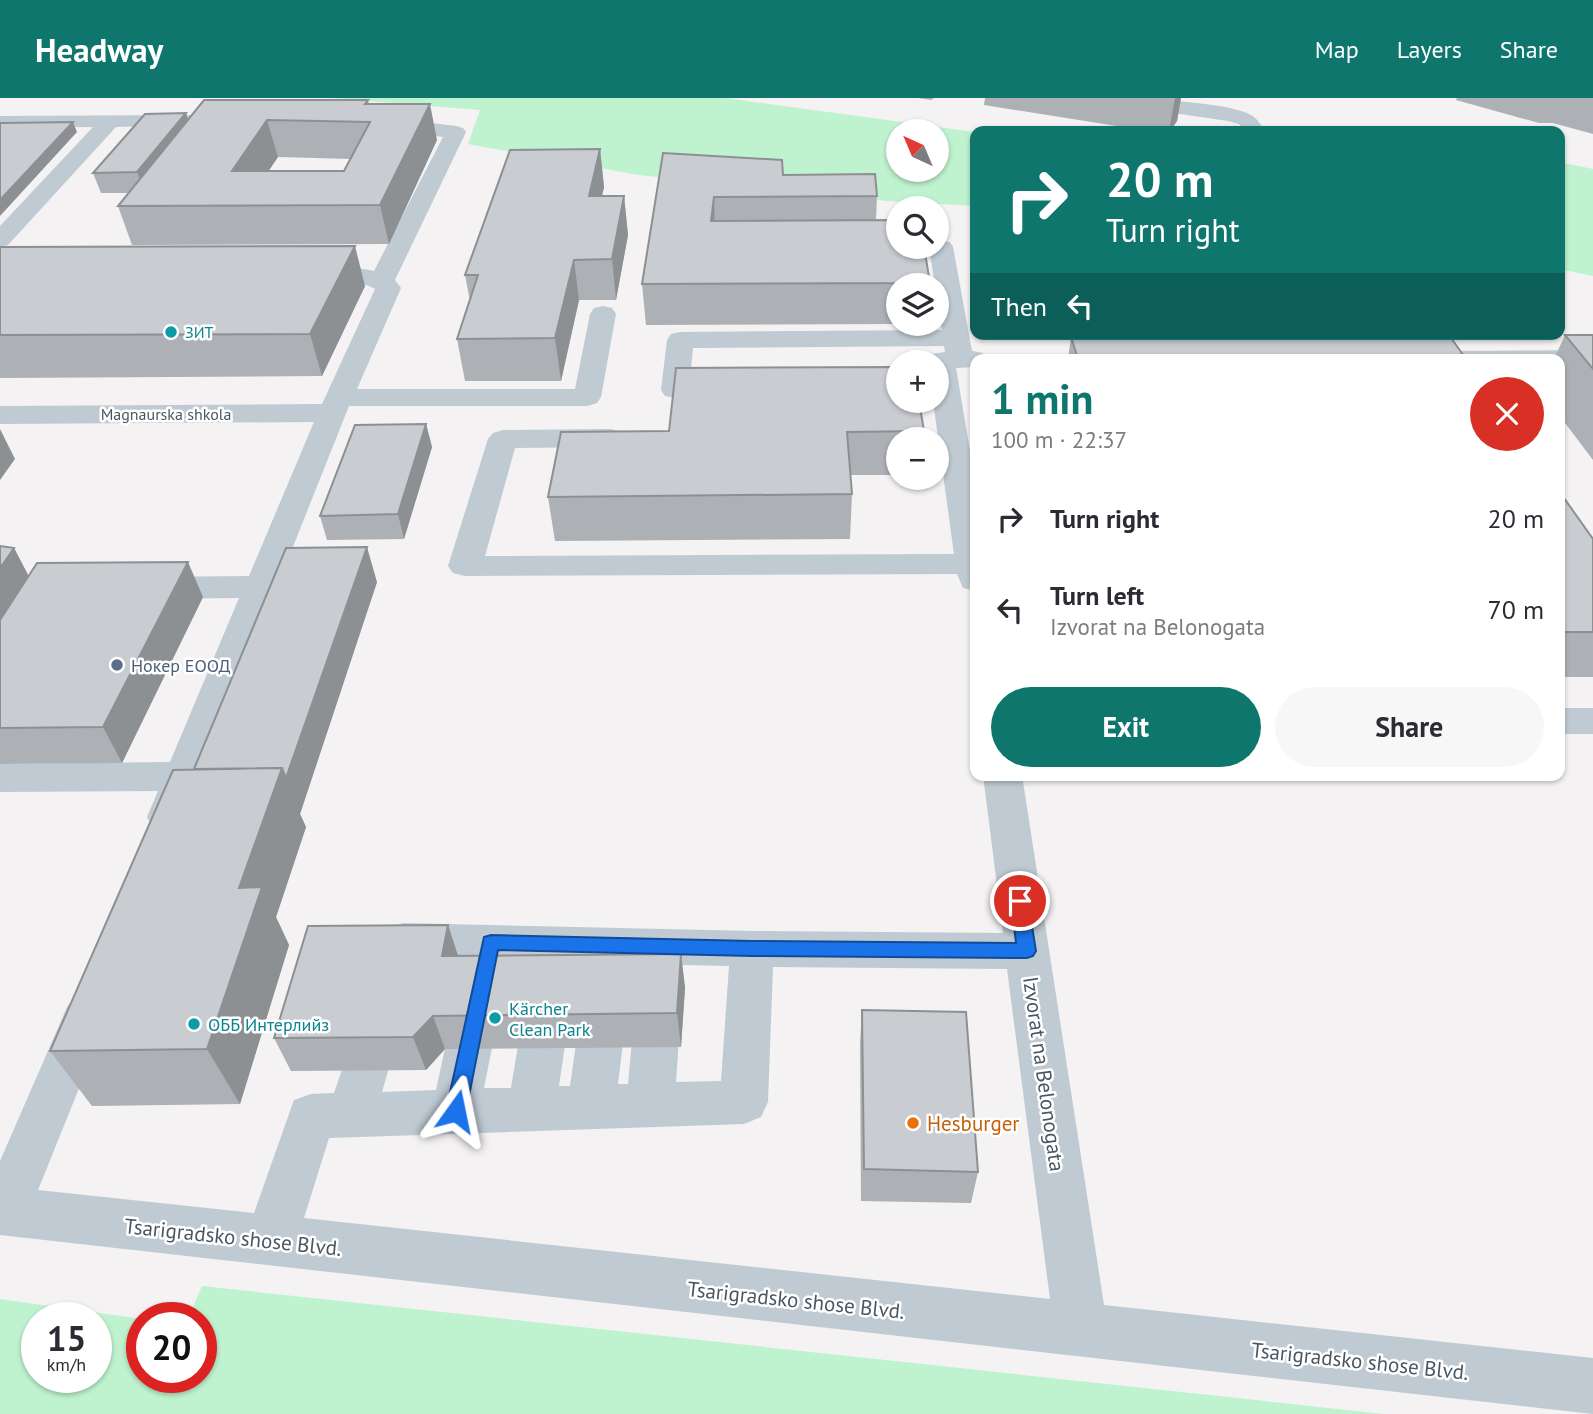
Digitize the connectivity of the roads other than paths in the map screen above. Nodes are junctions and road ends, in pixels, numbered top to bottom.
1 (1112, 98) edge
2 (110, 121) junction
3 (205, 121) edge
4 (366, 121) edge
5 (0, 122) edge
6 (1251, 126) edge
7 (0, 240) edge
8 (847, 247) edge
9 (290, 276) edge
10 (385, 284) junction
11 (603, 314) dead end
12 (1565, 358) edge
13 (1593, 358) edge
14 (952, 363) edge
15 (675, 390) edge
16 (335, 405) junction
17 (0, 415) edge
18 (638, 438) edge
19 (970, 543) edge
20 (284, 563) junction
21 (970, 573) edge
22 (110, 588) edge
23 (1565, 721) edge
24 (1593, 721) edge
25 (184, 776) junction
26 (0, 778) edge
27 (1003, 781) edge
28 (152, 853) edge
29 (491, 942) junction
30 (558, 944) junction
31 (613, 945) junction
32 (663, 946) junction
33 (752, 949) junction
34 (1027, 951) junction
35 (99, 981) edge
36 (650, 1105) junction
37 (591, 1107) junction
38 (531, 1109) junction
39 (456, 1111) junction
40 (351, 1115) junction
41 (2, 1211) edge
42 (271, 1241) junction
43 (1080, 1331) junction
44 (1593, 1387) edge

1 - 6 street
2 - 3 street
2 - 5 street
2 - 7 street
4 - 10 street
8 - 14 street
9 - 10 street
10 - 16 street
11 - 16 street, Magnaurska shkola
12 - 13 street
14 - 15 street
14 - 19 street
16 - 17 street, Magnaurska shkola
16 - 20 street
18 - 21 street
20 - 22 street
20 - 25 street
23 - 24 street
25 - 26 street
25 - 28 street
27 - 34 street, Izvorat na Belonogata
29 - 30 street
29 - 39 street
29 - 40 street
30 - 31 street
30 - 38 street
31 - 32 street
31 - 37 street
32 - 33 street
32 - 36 street
33 - 34 street
33 - 36 street
34 - 43 street, Izvorat na Belonogata
35 - 41 street
36 - 37 street
37 - 38 street
38 - 39 street
39 - 40 street
40 - 42 street
41 - 42 street, Tsarigradsko shose Blvd.
42 - 43 street, Tsarigradsko shose Blvd.
43 - 44 street, Tsarigradsko shose Blvd.

